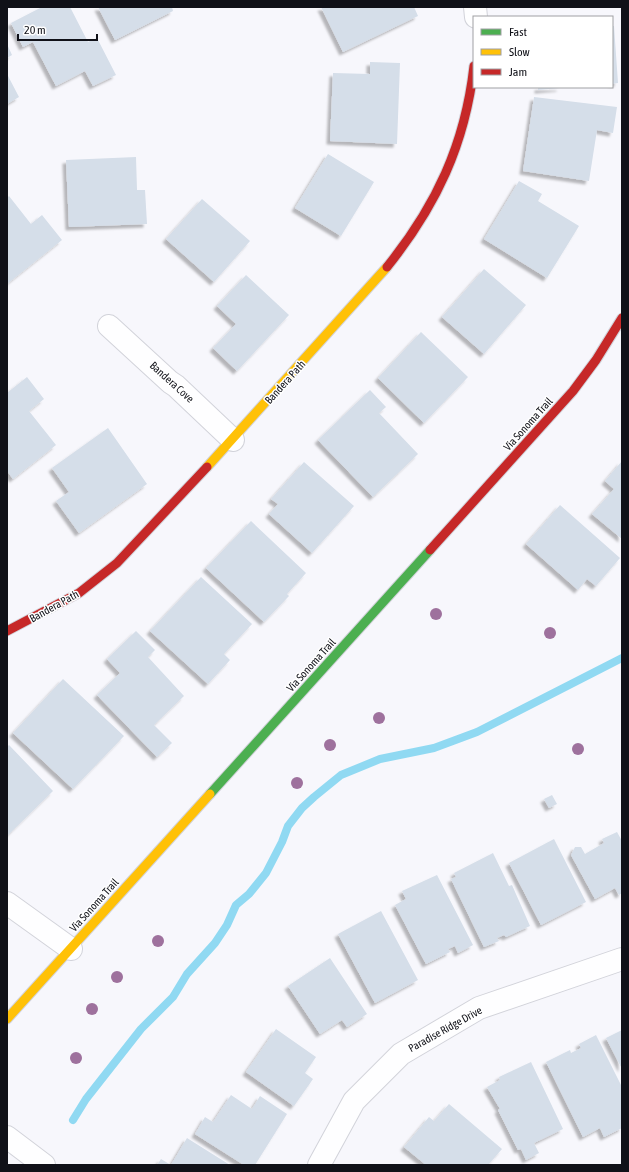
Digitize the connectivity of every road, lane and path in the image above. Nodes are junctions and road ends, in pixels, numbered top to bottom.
1 (473, 75) edge
2 (622, 318) edge
3 (108, 326) dead end
4 (233, 440) junction
5 (7, 631) edge
6 (7, 903) edge
7 (71, 949) junction
8 (622, 958) edge
9 (7, 1019) edge
10 (7, 1137) edge
11 (44, 1165) edge
12 (319, 1165) edge

1 - 4 street, Bandera Path
2 - 7 street, Via Sonoma Trail
3 - 4 street, Bandera Cove
4 - 5 street, Bandera Path
6 - 7 street
7 - 9 street, Via Sonoma Trail
8 - 12 street, Paradise Ridge Drive
10 - 11 street

